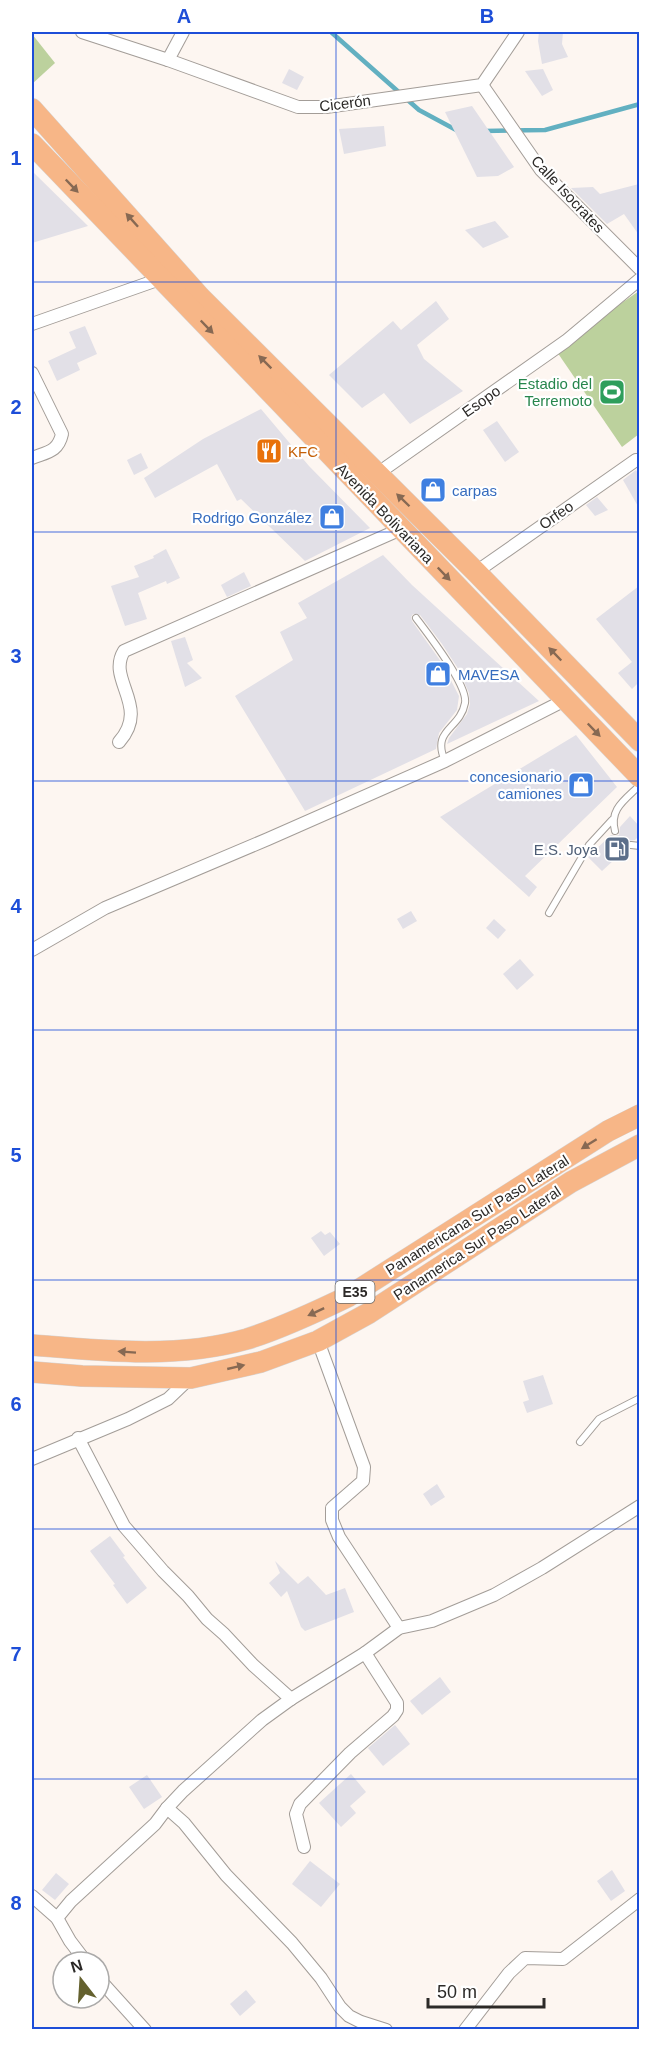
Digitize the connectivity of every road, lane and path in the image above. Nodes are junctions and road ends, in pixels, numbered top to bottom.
1 (82, 32) edge
2 (183, 32) edge
3 (518, 32) edge
4 (168, 60) junction
5 (482, 85) junction
6 (32, 109) edge
7 (32, 145) edge
8 (639, 269) edge
9 (160, 279) junction
10 (639, 279) edge
11 (32, 324) edge
12 (32, 373) edge
13 (32, 458) edge
14 (636, 460) dead end
15 (376, 474) junction
16 (401, 529) junction
17 (476, 572) junction
18 (416, 618) dead end
19 (565, 700) junction
20 (639, 741) edge
21 (119, 742) dead end
22 (445, 761) junction
23 (639, 777) edge
24 (639, 785) edge
25 (612, 820) junction
26 (615, 831) dead end
27 (631, 845) dead end
28 (639, 846) edge
29 (549, 913) dead end
30 (32, 950) edge
31 (639, 1115) edge
32 (639, 1145) edge
33 (318, 1341) junction
34 (32, 1345) edge
35 (32, 1372) edge
36 (191, 1378) junction
37 (639, 1398) edge
38 (78, 1438) junction
39 (580, 1442) dead end
40 (32, 1459) edge
41 (639, 1506) edge
42 (399, 1628) junction
43 (365, 1653) junction
44 (291, 1699) junction
45 (166, 1808) junction
46 (304, 1847) dead end
47 (33, 1899) edge
48 (639, 1899) edge
49 (57, 1918) junction
50 (77, 1950) edge
51 (111, 1992) edge
52 (145, 2030) edge
53 (386, 2030) edge
54 (465, 2030) edge

1 - 4 street, Cicerón
2 - 4 street
3 - 5 street
4 - 5 street, Cicerón
5 - 8 street, Calle Isocrates
15 -> 6 highway, Avenida Bolivariana
7 -> 9 highway, Avenida Bolivariana
9 - 11 street
9 -> 16 highway, Avenida Bolivariana
10 - 15 street, Esopo
12 - 13 street
14 - 17 street, Orfeo
17 -> 15 highway, Avenida Bolivariana
16 -> 19 highway, Avenida Bolivariana
16 - 21 street
20 -> 17 highway, Avenida Bolivariana
18 - 22 lane
19 - 22 street
19 -> 23 highway, Avenida Bolivariana
22 - 30 street
24 - 25 lane
25 - 26 lane
25 - 29 lane
27 - 28 lane
31 -> 34 highway, Panamericana Sur Paso Lateral / E35
32 - 33 highway, Panamerica Sur Paso Lateral / E35
36 -> 33 highway, Panamerica Sur Paso Lateral / E35
33 - 42 street
35 - 36 highway, Panamerica Sur Paso Lateral / E35
36 - 38 street
37 - 39 lane
38 - 40 street
38 - 44 street
41 - 42 street
42 - 43 street
43 - 44 street
43 - 46 street
44 - 45 street
45 - 49 street
45 - 53 street
47 - 49 street
48 - 54 street
49 - 50 street
51 - 52 street

